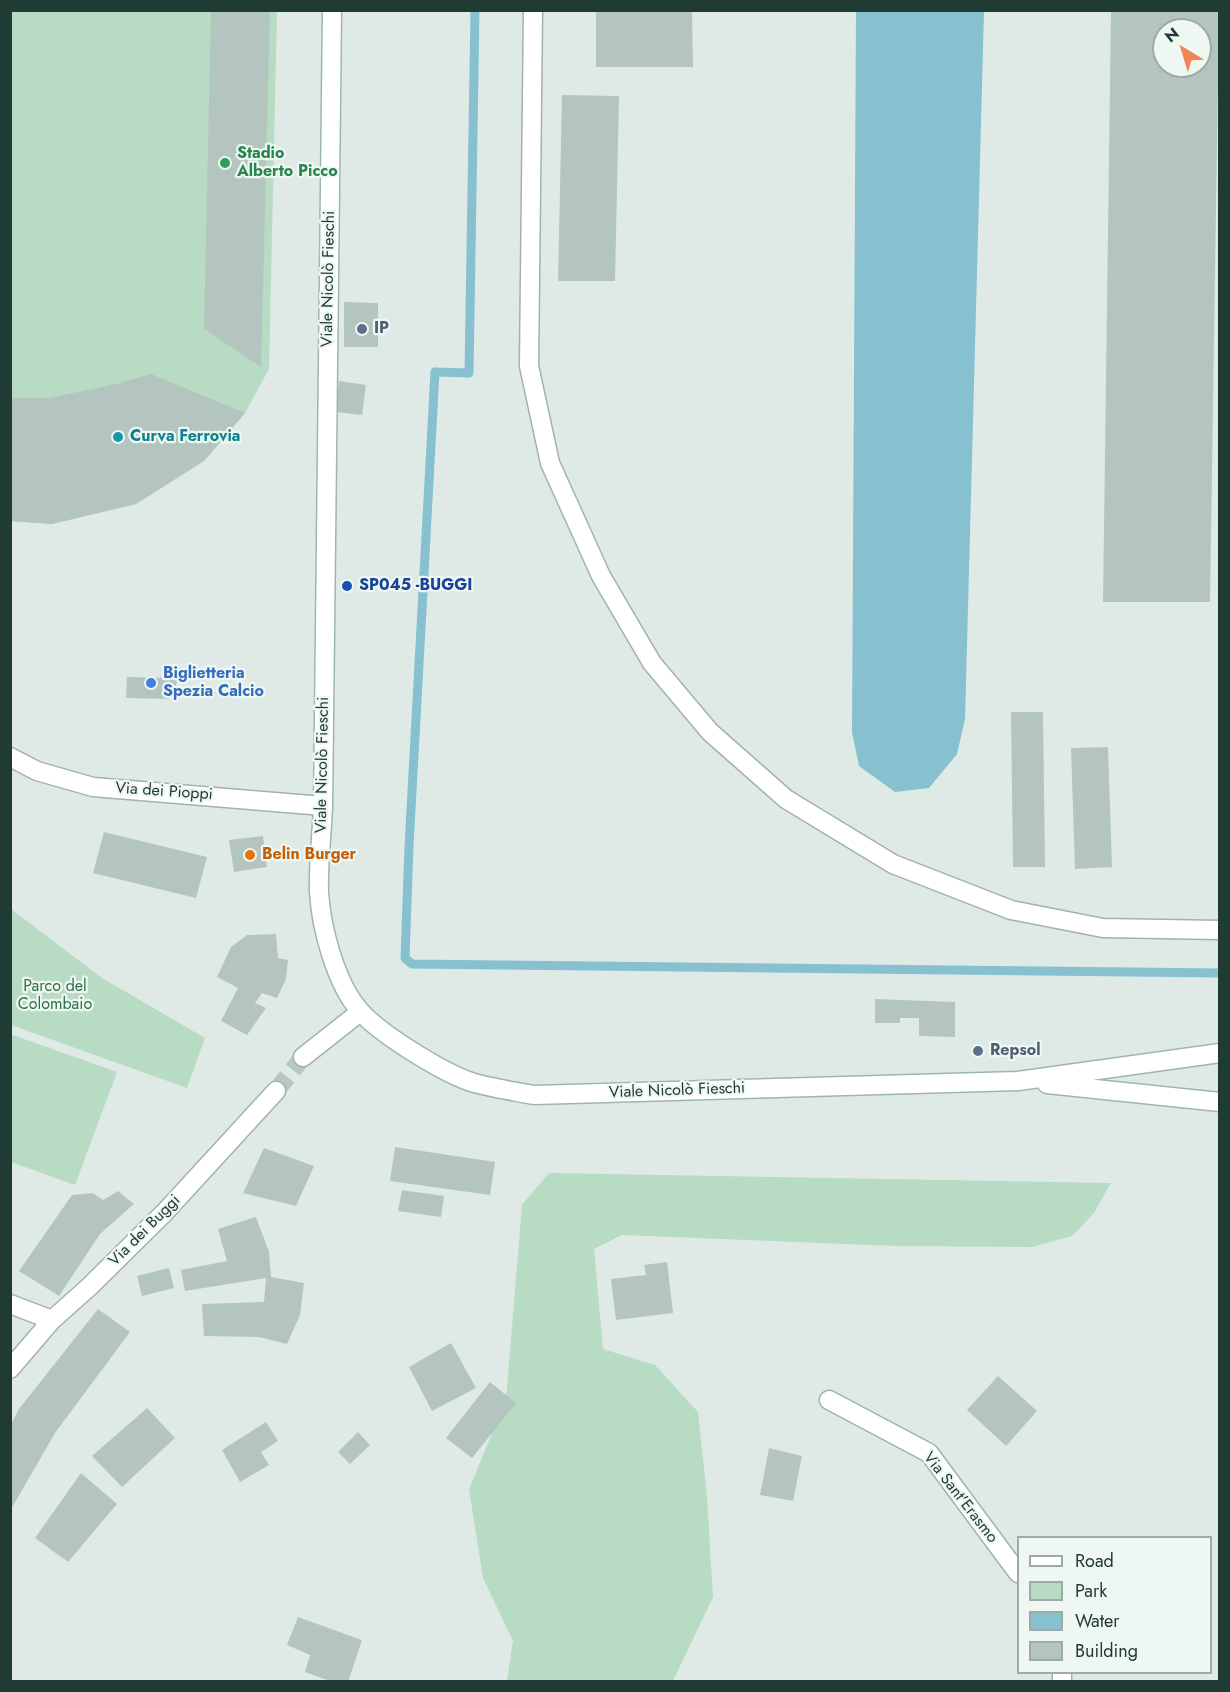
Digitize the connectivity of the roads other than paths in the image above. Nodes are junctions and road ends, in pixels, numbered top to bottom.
1 (332, 10) edge
2 (533, 10) edge
3 (10, 757) edge
4 (323, 806) junction
5 (1220, 930) edge
6 (360, 1012) junction
7 (1220, 1053) edge
8 (303, 1057) tunnel mouth
9 (1018, 1081) junction
10 (276, 1091) tunnel mouth
11 (1220, 1101) edge
12 (10, 1304) edge
13 (52, 1320) junction
14 (10, 1369) edge
15 (829, 1400) dead end
16 (1017, 1572) edge

1 - 4 main road, Viale Nicolò Fieschi
2 - 5 main road
3 - 4 main road, Via dei Pioppi
4 - 6 main road, Viale Nicolò Fieschi
6 - 8 main road
6 - 9 main road, Viale Nicolò Fieschi
7 - 9 main road, Viale Nicolò Fieschi
9 - 11 main road, Viale Nicolò Fieschi
10 - 13 main road, Via dei Buggi
12 - 13 main road
13 - 14 main road, Via dei Buggi
15 - 16 main road, Via Sant'Erasmo

